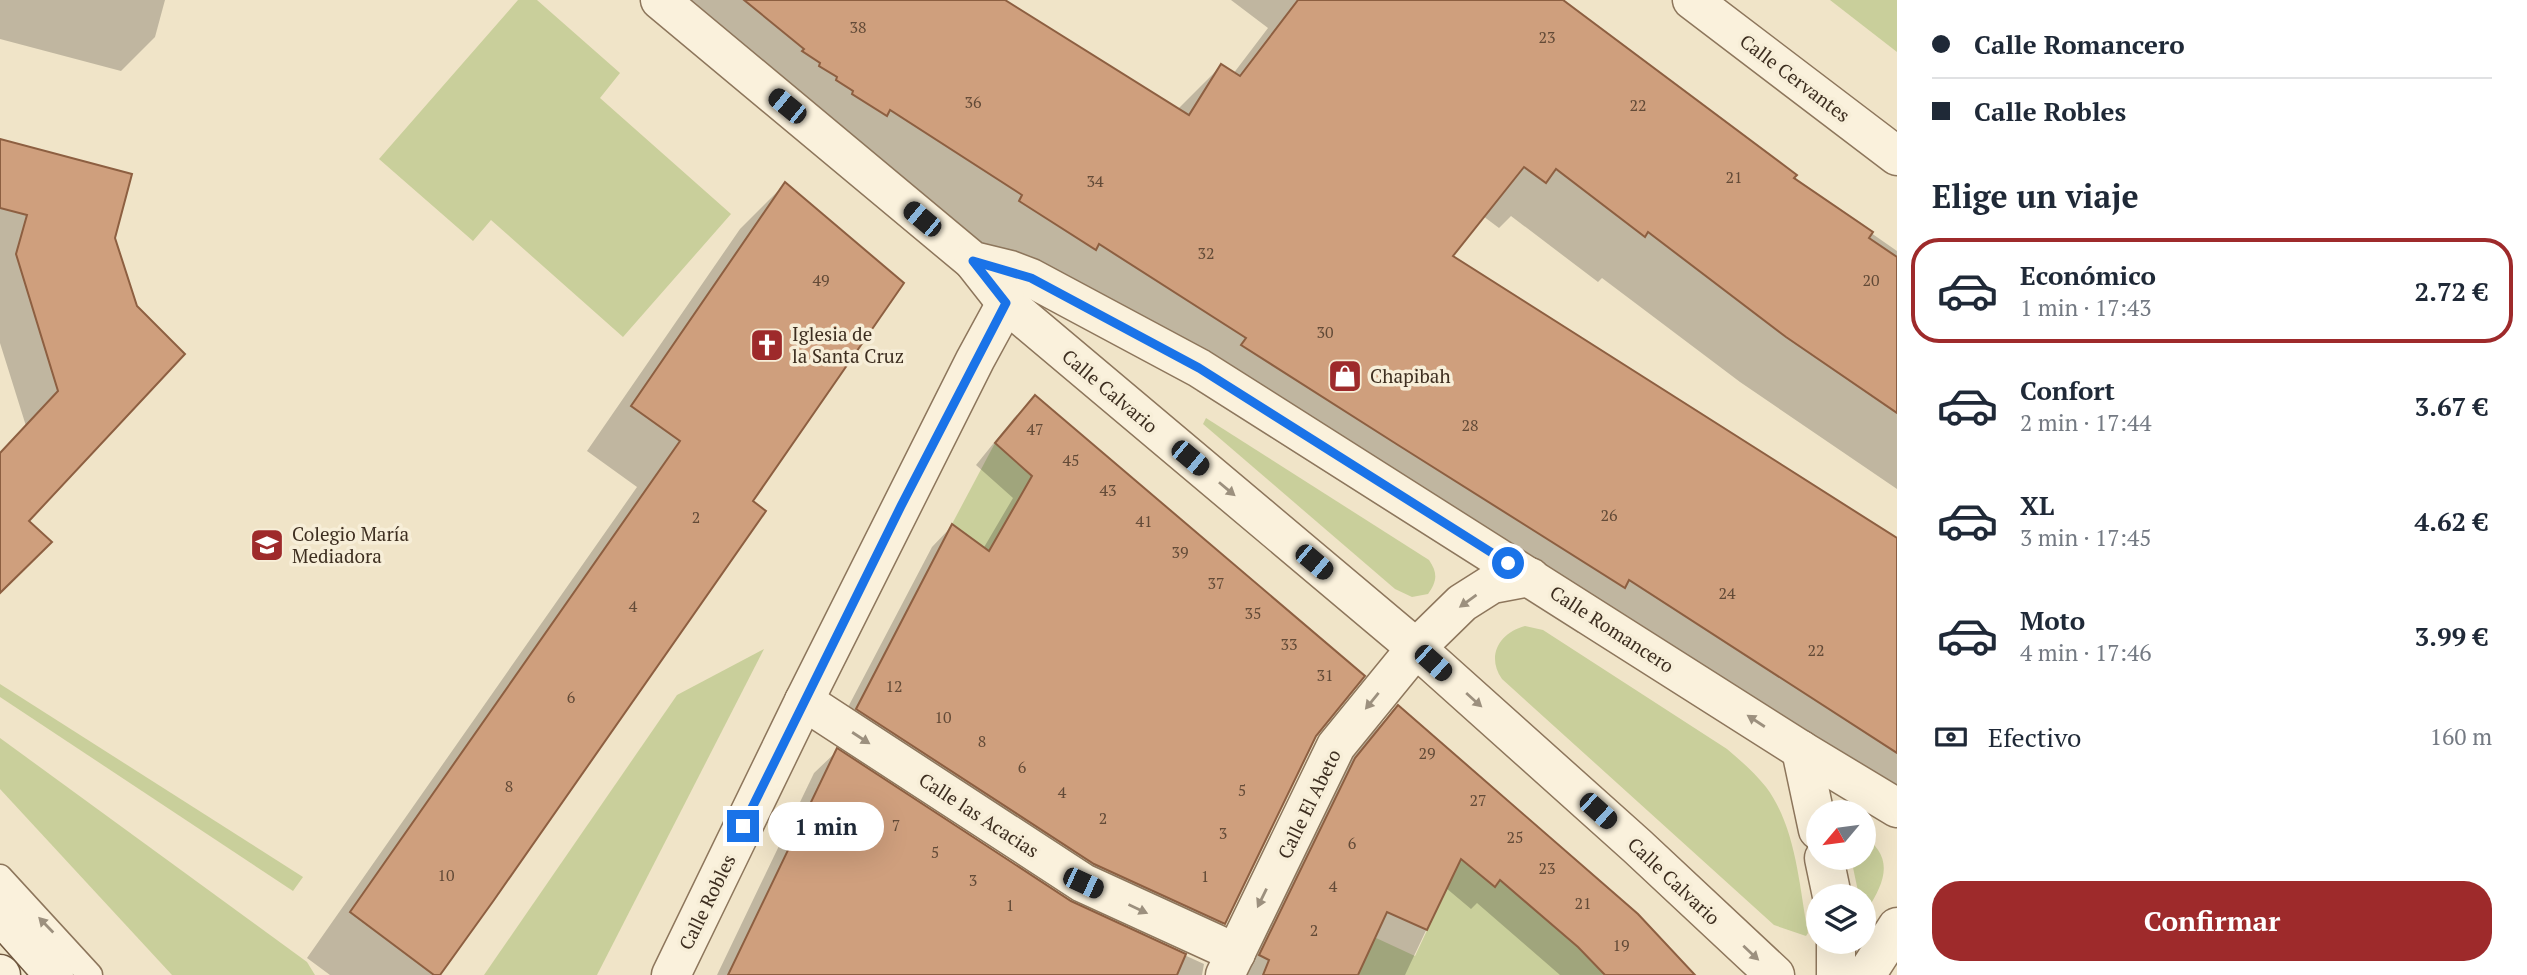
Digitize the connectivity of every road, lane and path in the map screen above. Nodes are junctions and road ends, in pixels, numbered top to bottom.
1 (660, 0) edge
2 (1692, 0) edge
3 (1897, 156) edge
4 (973, 261) junction
5 (1006, 303) junction
6 (1530, 577) junction
7 (1416, 648) junction
8 (804, 701) junction
9 (1801, 750) junction
10 (1812, 800) edge
11 (1897, 808) edge
12 (0, 877) edge
13 (0, 914) edge
14 (1897, 927) edge
15 (1836, 954) edge
16 (1231, 964) edge
17 (54, 975) edge
18 (90, 975) edge
19 (671, 975) edge
20 (1775, 975) edge
21 (1836, 975) edge
22 (1866, 975) edge

1 - 4 street, Calle Romancero
2 - 3 street, Calle Cervantes
4 - 5 street, Calle Calvario
4 - 6 street, Calle Romancero
5 -> 7 street, Calle Calvario
5 - 8 street, Calle Robles
6 -> 7 street
9 -> 6 street, Calle Romancero
7 -> 16 street, Calle El Abeto
7 -> 20 street, Calle Calvario
8 -> 16 street, Calle las Acacias
8 - 19 street, Calle Robles
9 - 10 street
9 - 11 street, Calle Romancero
18 -> 12 lane
13 - 17 street
14 - 22 street
15 - 21 street

